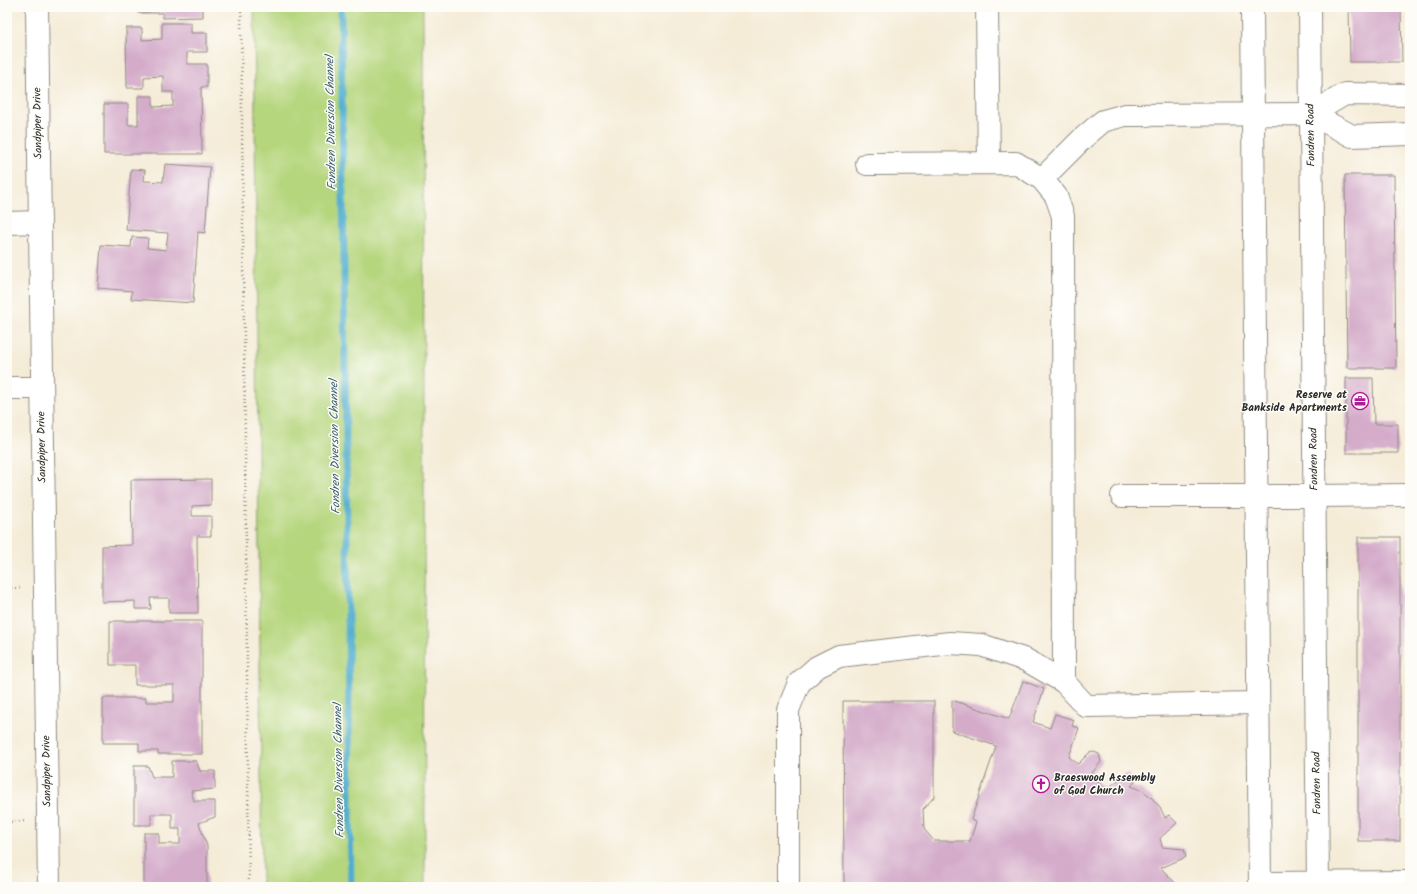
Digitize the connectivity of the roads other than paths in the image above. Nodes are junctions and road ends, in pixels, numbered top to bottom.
1 (37, 7) edge
2 (987, 7) edge
3 (1252, 7) edge
4 (1310, 7) edge
5 (1410, 95) edge
6 (1253, 113) junction
7 (1311, 114) junction
8 (1410, 134) edge
9 (989, 163) junction
10 (867, 164) dead end
11 (1042, 180) junction
12 (40, 222) junction
13 (7, 223) edge
14 (7, 388) edge
15 (42, 388) junction
16 (1410, 495) edge
17 (1122, 496) dead end
18 (1256, 496) junction
19 (1314, 496) junction
20 (1064, 682) junction
21 (1258, 703) junction
22 (1399, 884) edge
23 (1260, 885) edge
24 (1318, 885) edge
25 (49, 887) edge
26 (788, 887) edge

1 - 12 main road, Sandpiper Drive
2 - 9 main road
3 - 6 main road
4 - 7 main road, Fondren Road
5 - 7 main road
6 - 7 main road
6 - 11 main road
6 - 18 main road
7 - 8 main road
7 - 19 main road, Fondren Road
9 - 10 main road
9 - 11 main road
11 - 20 main road
12 - 13 main road
12 - 15 main road, Sandpiper Drive
14 - 15 main road
15 - 25 main road, Sandpiper Drive
16 - 19 main road
17 - 18 main road
18 - 19 main road
18 - 21 main road
19 - 24 main road, Fondren Road
20 - 21 main road
20 - 26 main road
21 - 23 main road
22 - 24 main road
23 - 24 main road

